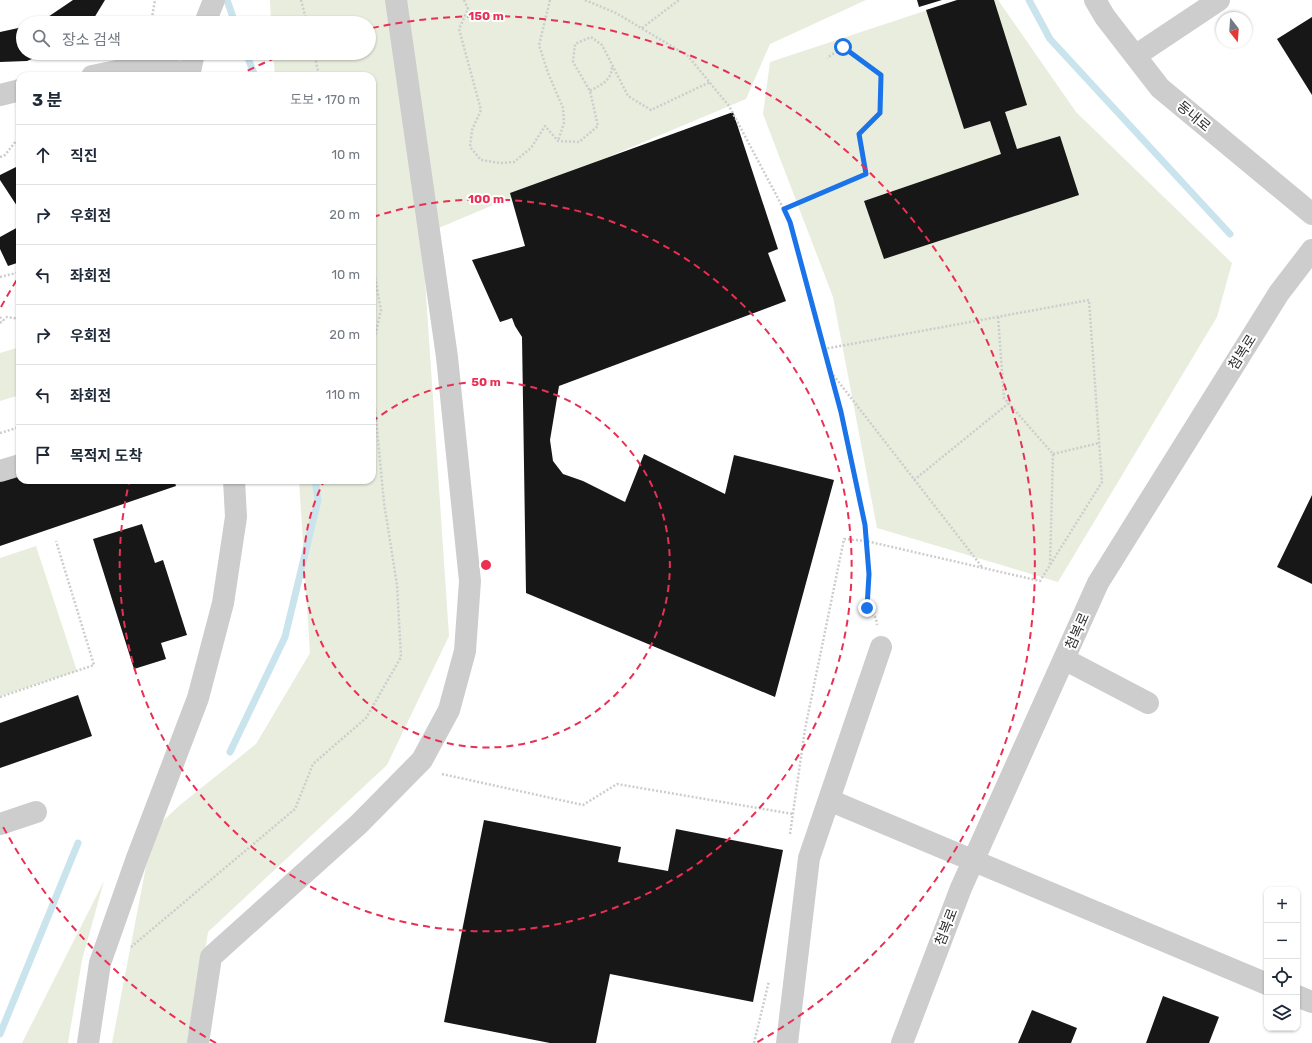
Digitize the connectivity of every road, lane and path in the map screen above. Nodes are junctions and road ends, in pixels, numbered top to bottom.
1 (155, 0) edge
2 (301, 0) edge
3 (396, 0) edge
4 (464, 0) edge
5 (550, 0) edge
6 (584, 0) edge
7 (679, 0) edge
8 (1095, 0) edge
9 (1220, 0) edge
10 (152, 16) edge
11 (305, 16) edge
12 (642, 28) junction
13 (1135, 56) junction
14 (827, 58) dead end
15 (192, 60) edge
16 (316, 60) edge
17 (612, 66) junction
18 (112, 72) edge
19 (179, 72) edge
20 (190, 72) edge
21 (318, 72) edge
22 (710, 82) junction
23 (16, 91) edge
24 (590, 91) junction
25 (0, 94) edge
26 (16, 141) dead end
27 (558, 141) junction
28 (0, 157) edge
29 (784, 209) junction
30 (1312, 214) edge
31 (1312, 250) edge
32 (16, 273) edge
33 (0, 277) edge
34 (376, 283) edge
35 (0, 316) edge
36 (998, 317) junction
37 (16, 318) edge
38 (3, 321) junction
39 (0, 323) edge
40 (376, 332) edge
41 (824, 349) junction
42 (830, 372) junction
43 (1009, 403) junction
44 (376, 418) edge
45 (16, 428) edge
46 (0, 433) edge
47 (1099, 442) junction
48 (1053, 454) junction
49 (16, 466) edge
50 (0, 471) edge
51 (914, 480) junction
52 (234, 484) edge
53 (866, 541) junction
54 (56, 542) dead end
55 (1050, 566) junction
56 (982, 568) junction
57 (881, 647) joint
58 (1064, 659) junction
59 (0, 697) edge
60 (1148, 703) dead end
61 (414, 768) junction
62 (829, 800) junction
63 (36, 812) dead end
64 (793, 814) junction
65 (0, 824) edge
66 (790, 836) dead end
67 (974, 861) junction
68 (128, 949) dead end
69 (771, 973) dead end
70 (1264, 983) edge
71 (1300, 997) edge
72 (1312, 1002) edge
73 (88, 1043) edge
74 (198, 1043) edge
75 (754, 1043) edge
76 (787, 1043) edge
77 (902, 1043) edge

1 - 10 path
2 - 11 path
3 - 61 street
4 - 27 path
5 - 27 path
6 - 12 path
7 - 12 path
8 - 13 street, 동내로
9 - 13 street
12 - 22 path
13 - 30 street, 동내로
14 - 29 path
15 - 20 street
16 - 21 path
17 - 22 path
17 - 24 path
17 - 24 path
18 - 19 street
22 - 29 path
23 - 25 street
24 - 27 path
26 - 28 path
29 - 41 path
31 - 58 street, 첨복로
32 - 33 path
34 - 40 path
35 - 38 path
36 - 41 path
36 - 43 path
36 - 47 path
37 - 38 path
38 - 39 path
41 - 42 path
42 - 51 path
42 - 53 path
43 - 48 path
43 - 51 path
44 - 68 path
45 - 46 path
47 - 48 path
47 - 55 path
48 - 55 path
49 - 50 street
51 - 56 path
52 - 73 street
53 - 56 path
53 - 57 path
53 - 64 path
54 - 59 path
55 - 56 path
57 - 62 street
58 - 60 street
58 - 67 street, 첨복로
61 - 64 path
61 - 74 street
62 - 67 street
62 - 76 street
63 - 65 street
64 - 66 path
67 - 70 street
67 - 77 street, 첨복로
69 - 75 path
71 - 72 street

